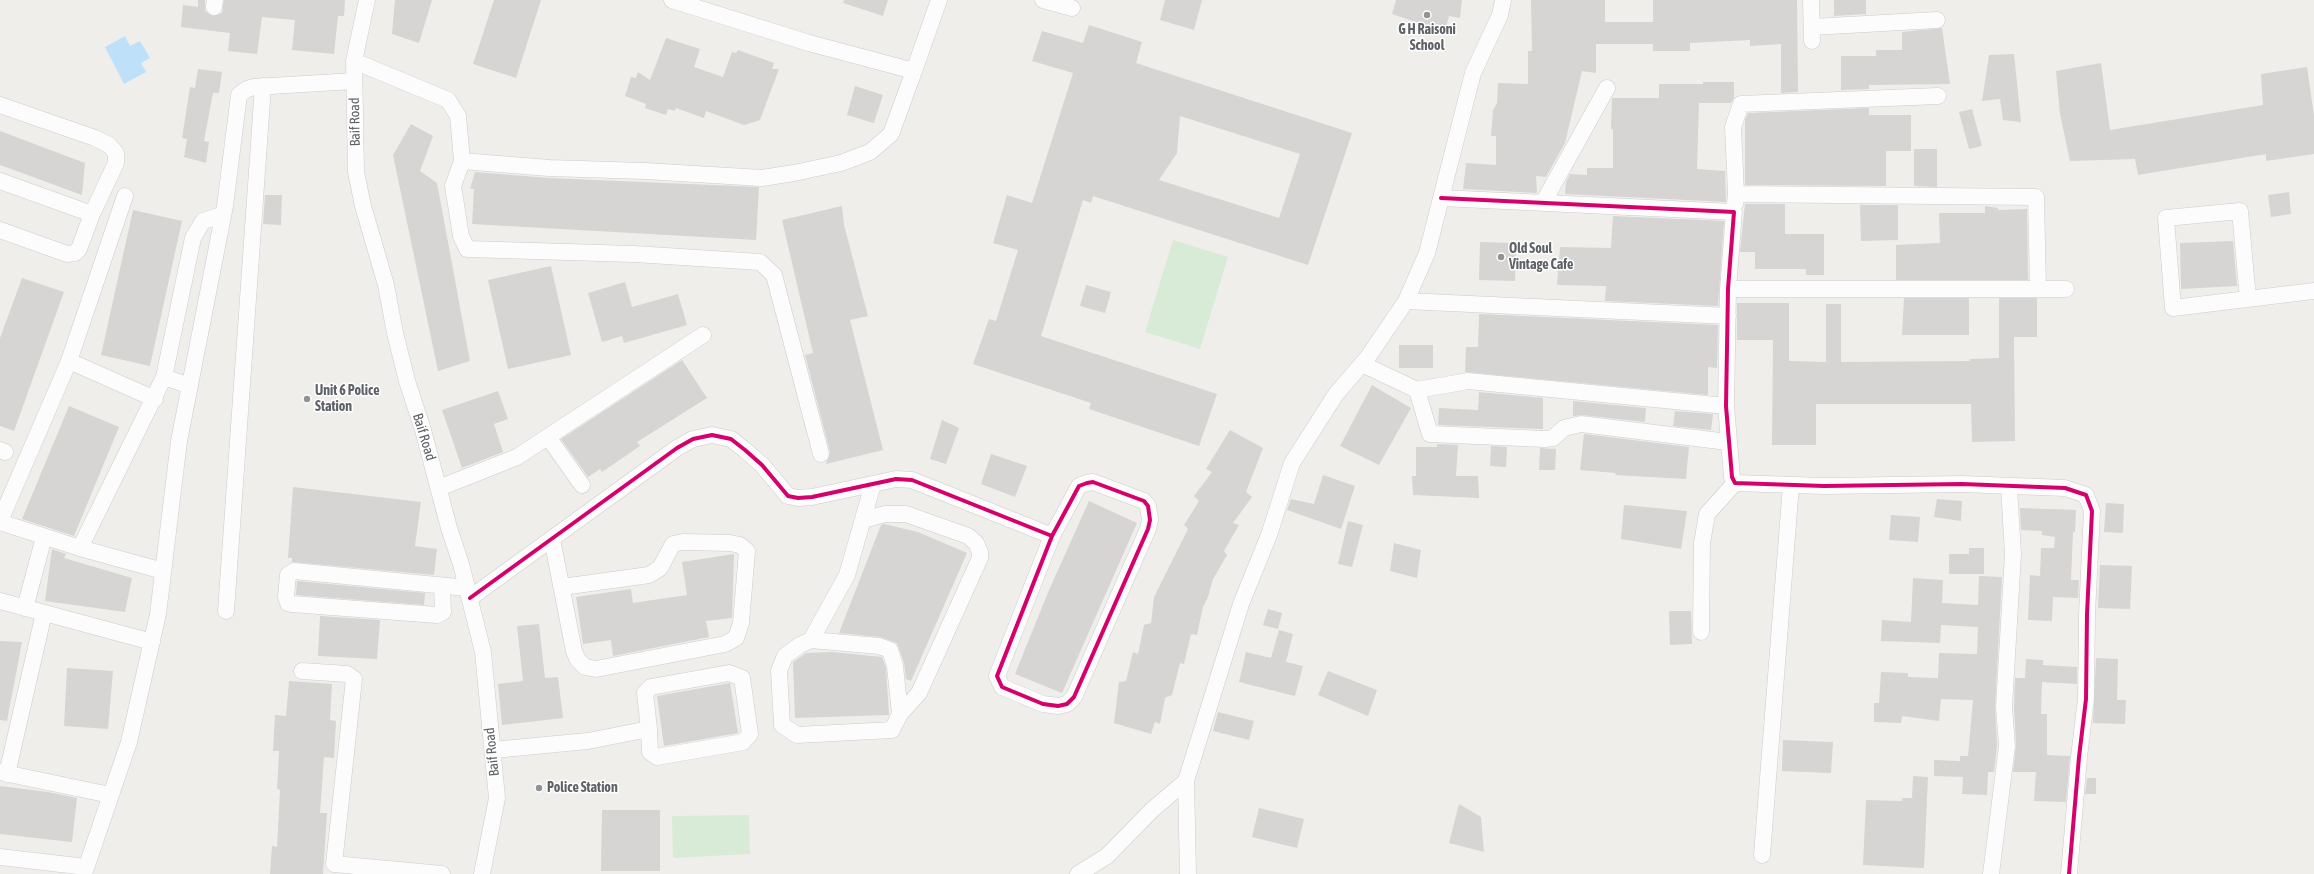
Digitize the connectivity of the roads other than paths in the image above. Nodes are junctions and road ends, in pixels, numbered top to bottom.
1 (367, 0) edge
2 (672, 0) edge
3 (939, 0) edge
4 (1043, 0) edge
5 (1503, 0) edge
6 (1811, 0) edge
7 (1072, 8) dead end
8 (1937, 20) dead end
9 (354, 60) junction
10 (914, 71) junction
11 (354, 81) junction
12 (263, 86) junction
13 (1607, 88) dead end
14 (1938, 96) dead end
15 (0, 105) edge
16 (462, 161) junction
17 (0, 181) edge
18 (1736, 194) junction
19 (125, 196) dead end
20 (1441, 198) junction
21 (1543, 203) junction
22 (1734, 212) junction
23 (92, 214) junction
24 (222, 215) junction
25 (0, 230) edge
26 (2038, 288) junction
27 (1728, 289) junction
28 (2066, 289) dead end
29 (2314, 291) edge
30 (2248, 299) junction
31 (1406, 301) junction
32 (1728, 316) junction
33 (703, 335) dead end
34 (69, 361) junction
35 (1362, 364) junction
36 (164, 377) junction
37 (190, 386) junction
38 (1417, 390) junction
39 (155, 399) junction
40 (1726, 406) junction
41 (548, 437) junction
42 (1728, 442) junction
43 (821, 454) dead end
44 (1735, 483) junction
45 (873, 484) junction
46 (582, 485) dead end
47 (1791, 485) junction
48 (439, 488) junction
49 (2009, 488) junction
50 (863, 520) junction
51 (0, 522) edge
52 (1052, 536) junction
53 (44, 537) junction
54 (552, 539) junction
55 (80, 548) junction
56 (163, 571) junction
57 (442, 586) junction
58 (562, 586) junction
59 (469, 593) junction
60 (0, 601) edge
61 (25, 608) junction
62 (226, 611) dead end
63 (44, 613) junction
64 (1701, 632) dead end
65 (811, 640) junction
66 (152, 642) junction
67 (302, 671) dead end
68 (900, 714) junction
69 (649, 729) junction
70 (493, 750) junction
71 (4, 773) edge
72 (1186, 781) junction
73 (110, 795) junction
74 (1762, 855) dead end
75 (0, 857) edge
76 (333, 869) edge
77 (84, 871) edge
78 (442, 874) edge
79 (482, 874) edge
80 (1078, 874) edge
81 (1188, 874) edge
82 (1991, 874) edge
83 (2069, 874) edge

1 - 9 street, Baif Road
2 - 10 street
3 - 10 street
4 - 7 street
5 - 20 street
6 - 8 street
9 - 11 street, Baif Road
9 - 16 street
10 - 16 street
11 - 12 street
11 - 48 street, Baif Road
12 - 24 street
12 - 62 street
13 - 21 street
14 - 18 street
15 - 23 street
16 - 43 street
17 - 23 street
18 - 22 street
18 - 26 street
19 - 34 street
20 - 21 street
20 - 31 street
21 - 22 street
22 - 27 street
23 - 25 street
24 - 36 street
24 - 37 street
26 - 27 street
26 - 28 street
27 - 32 street
29 - 30 street
30 - 30 street
31 - 32 street
31 - 35 street
32 - 40 street
33 - 41 street
34 - 39 street
34 - 51 street
35 - 38 street
35 - 72 street
36 - 37 street
36 - 39 street
37 - 56 street
38 - 40 street
38 - 42 street
39 - 55 street
40 - 42 street
41 - 46 street
41 - 48 street
42 - 44 street
44 - 47 street
44 - 64 street
45 - 50 street
45 - 52 street
45 - 54 street
47 - 49 street
47 - 74 street
48 - 59 street, Baif Road
49 - 82 street
49 - 83 street
50 - 65 street
50 - 68 street
51 - 53 street
52 - 52 street
53 - 55 street
53 - 61 street
54 - 58 street
54 - 59 street
55 - 56 street
56 - 66 street
57 - 57 street
57 - 59 street
58 - 58 street
59 - 70 street, Baif Road
60 - 61 street
61 - 63 street
63 - 66 street
63 - 71 street
65 - 68 street
65 - 68 street
66 - 73 street
67 - 76 street
69 - 69 street
69 - 70 street
70 - 79 street, Baif Road
71 - 73 street
72 - 80 street
72 - 81 street
73 - 77 street
75 - 77 street
76 - 78 street

